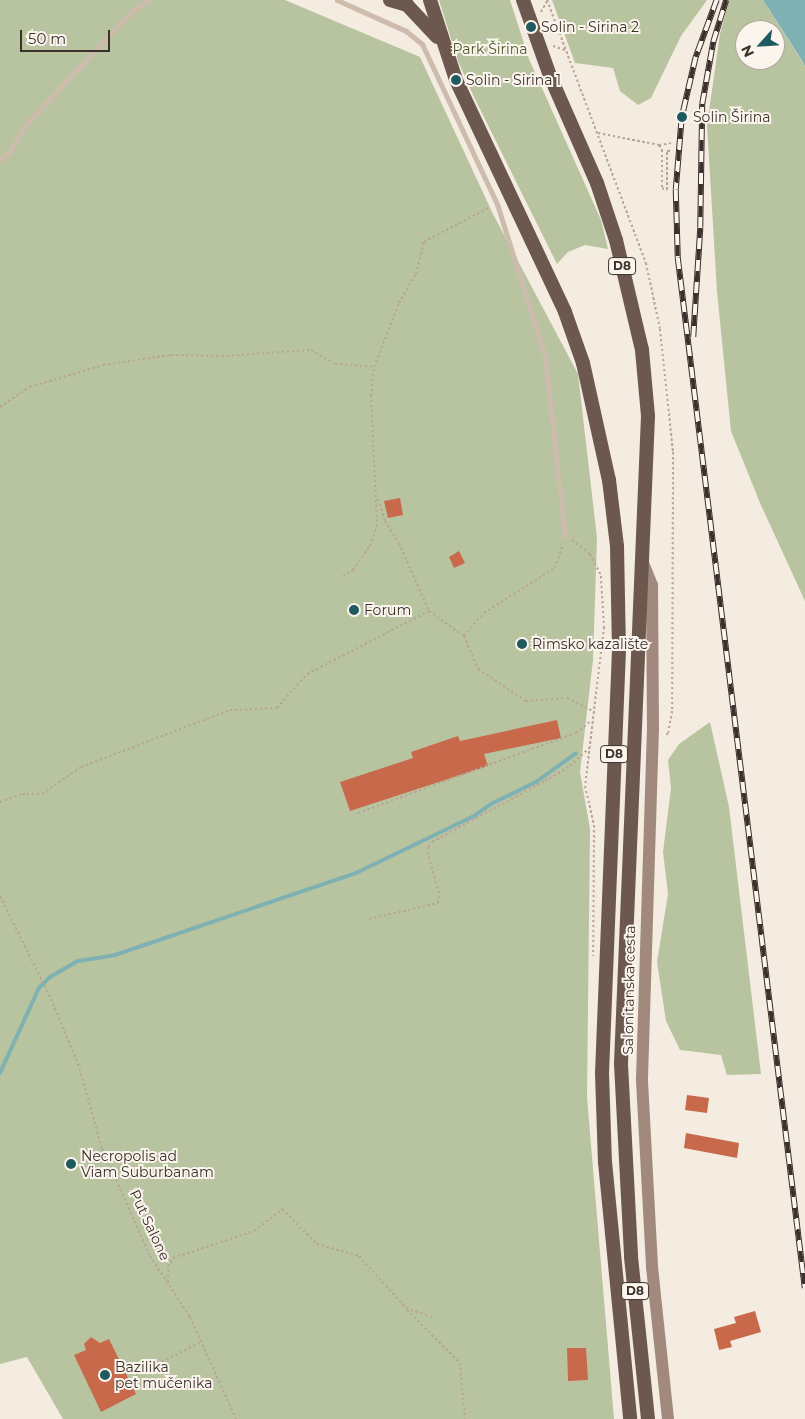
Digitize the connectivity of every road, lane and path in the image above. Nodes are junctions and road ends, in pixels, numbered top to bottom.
1 (149, 0) edge
2 (337, 0) edge
3 (390, 0) edge
4 (430, 0) edge
5 (547, 1) edge
6 (524, 3) edge
7 (539, 15) dead end
8 (551, 45) dead end
9 (444, 47) junction
10 (566, 50) dead end
11 (598, 133) dead end
12 (671, 143) dead end
13 (659, 145) junction
14 (670, 151) dead end
15 (0, 160) edge
16 (496, 204) junction
17 (374, 367) junction
18 (0, 407) edge
19 (378, 499) junction
20 (566, 537) junction
21 (643, 563) junction
22 (343, 576) dead end
23 (429, 611) junction
24 (464, 636) junction
25 (592, 711) junction
26 (591, 721) junction
27 (589, 748) junction
28 (0, 802) edge
29 (358, 814) dead end
30 (0, 896) edge
31 (368, 919) dead end
32 (592, 962) dead end
33 (168, 1282) junction
34 (406, 1308) junction
35 (432, 1317) dead end
36 (201, 1342) junction
37 (135, 1375) dead end
38 (236, 1419) edge
39 (465, 1419) edge
40 (630, 1419) edge
41 (648, 1419) edge
42 (668, 1419) edge

1 - 15 lane
2 - 16 lane
3 - 9 highway
4 - 9 highway, D8
5 - 7 path
6 - 21 highway, D8
8 - 10 path
9 - 40 highway, D8
11 - 13 path
12 - 13 path
13 - 14 path
16 - 17 path
16 - 20 lane
17 - 18 path
17 - 19 path
19 - 22 path
19 - 23 path
20 - 24 path
20 - 25 path
21 - 41 highway, D8
21 - 42 main road, Salonitanska cesta
23 - 24 path
23 - 28 path
24 - 25 path
25 - 26 path
26 - 27 path
26 - 29 path
27 - 31 path
27 - 32 path
30 - 33 path, Put Salone
33 - 34 path
33 - 36 path, Put Salone
34 - 35 path
34 - 39 path
36 - 37 path
36 - 38 path, Put Salone

